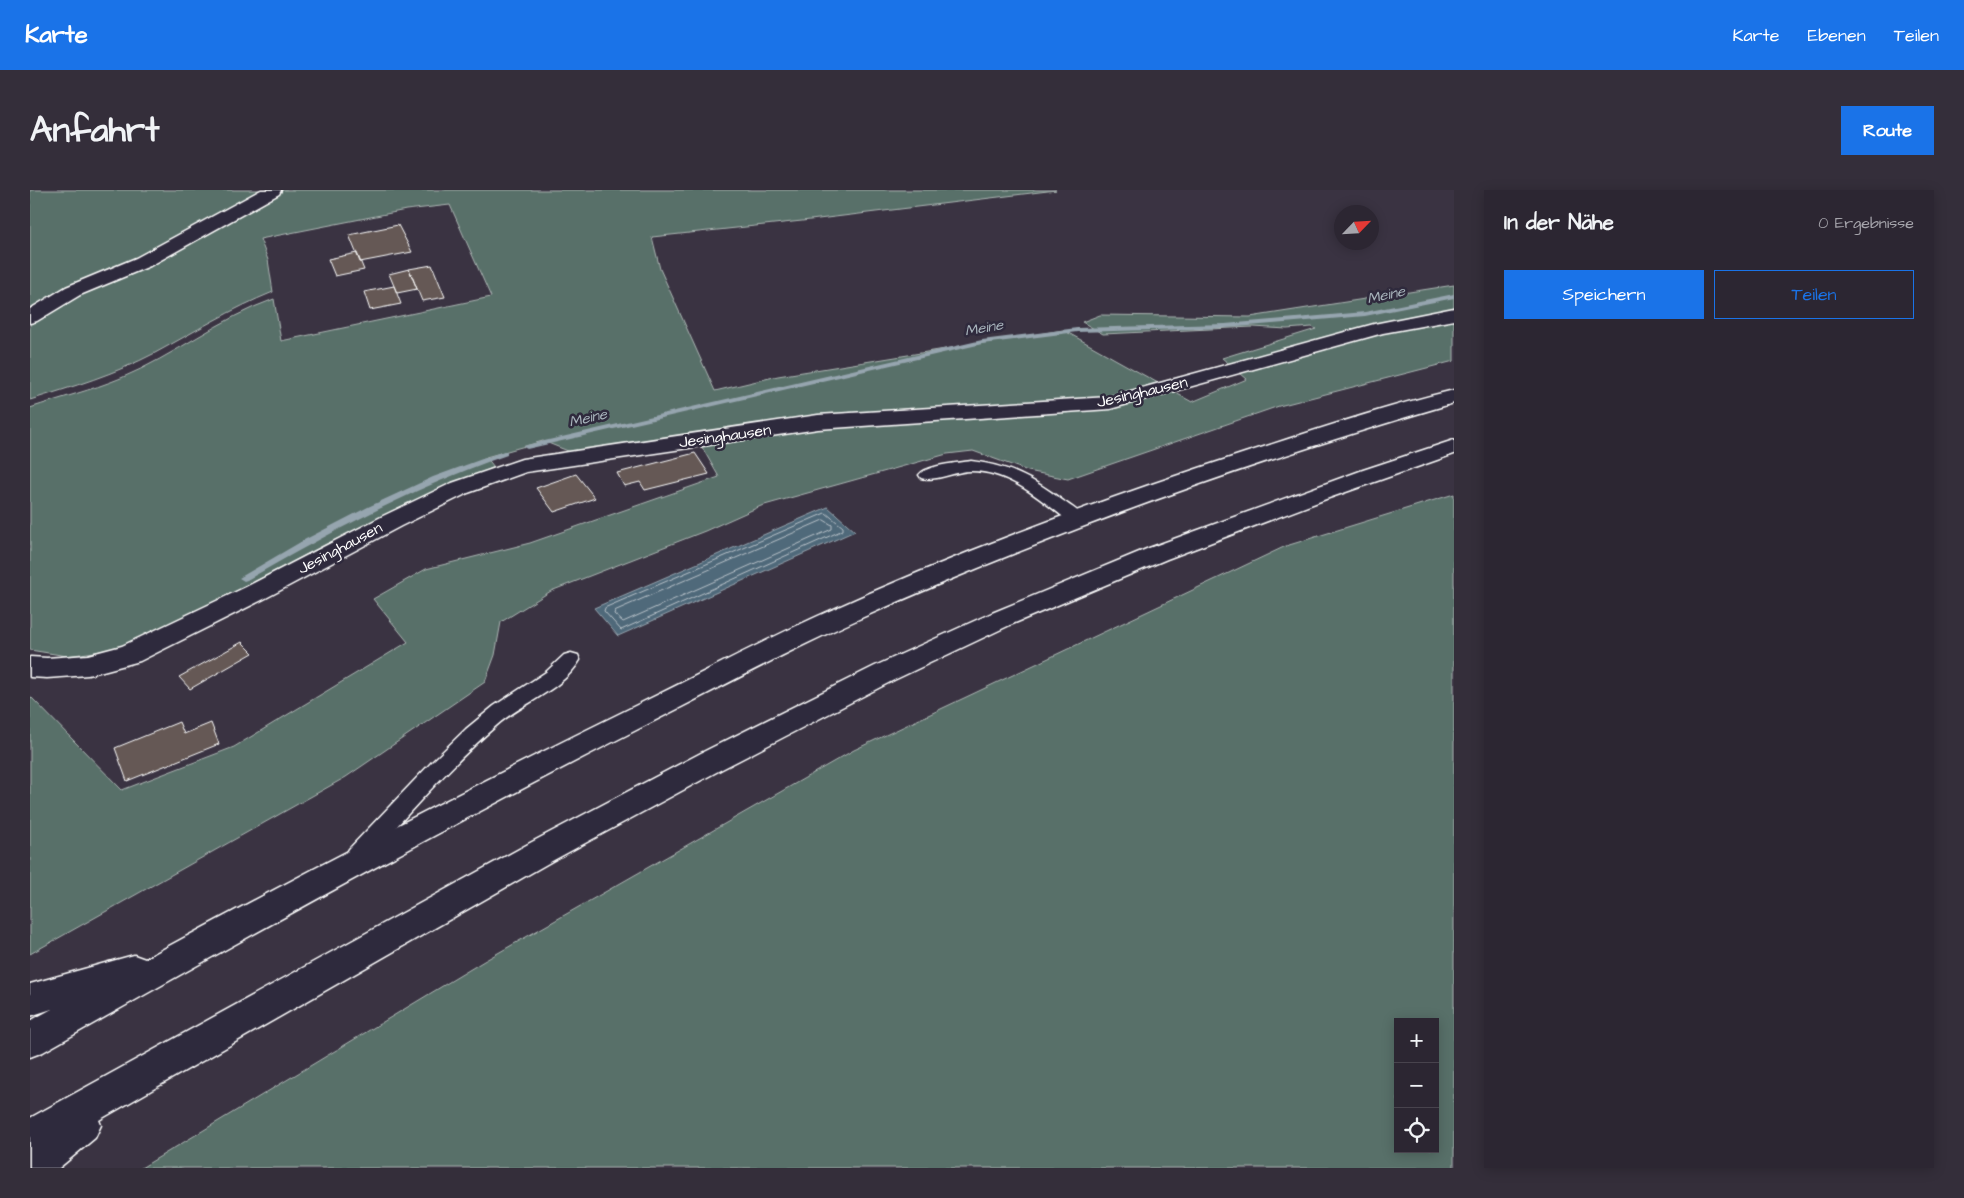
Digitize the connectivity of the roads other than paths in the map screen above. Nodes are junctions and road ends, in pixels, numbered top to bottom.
1 (273, 190) edge
2 (1454, 314) edge
3 (30, 317) edge
4 (1454, 396) edge
5 (1454, 447) edge
6 (927, 475) dead end
7 (1078, 520) junction
8 (571, 660) dead end
9 (30, 667) edge
10 (344, 870) junction
11 (179, 957) junction
12 (30, 1000) edge
13 (30, 1040) edge
14 (142, 1074) junction
15 (30, 1139) edge
16 (30, 1167) edge

1 - 3 main road
2 - 9 main road, Jesinghausen
4 - 7 main road
5 - 14 main road
6 - 7 lane
7 - 10 main road
8 - 10 lane
10 - 11 main road
11 - 12 main road
11 - 13 main road
14 - 15 main road
14 - 16 main road

